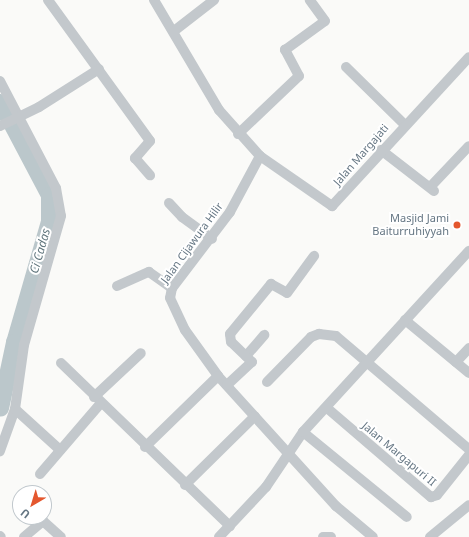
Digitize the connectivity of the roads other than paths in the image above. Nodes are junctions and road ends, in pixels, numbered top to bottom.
1 (48, 0) edge
2 (154, 0) edge
3 (214, 0) edge
4 (310, 0) edge
5 (174, 31) junction
6 (469, 57) edge
7 (346, 67) dead end
8 (99, 69) junction
9 (0, 81) edge
10 (17, 118) junction
11 (404, 124) junction
12 (2, 126) edge
13 (238, 134) junction
14 (469, 146) edge
15 (381, 150) junction
16 (260, 156) junction
17 (150, 175) dead end
18 (169, 202) dead end
19 (212, 239) junction
20 (468, 255) edge
21 (314, 256) dead end
22 (117, 286) dead end
23 (172, 288) junction
24 (405, 320) junction
25 (264, 335) dead end
26 (469, 348) edge
27 (141, 353) dead end
28 (246, 356) junction
29 (369, 362) junction
30 (456, 362) junction
31 (61, 363) dead end
32 (469, 373) edge
33 (218, 376) junction
34 (268, 382) dead end
35 (227, 385) junction
36 (97, 401) junction
37 (327, 408) junction
38 (15, 409) junction
39 (255, 416) junction
40 (303, 432) junction
41 (145, 447) junction
42 (469, 448) edge
43 (0, 450) edge
44 (60, 450) junction
45 (288, 451) junction
46 (469, 455) edge
47 (40, 474) dead end
48 (185, 485) junction
49 (469, 505) edge
50 (407, 517) dead end
51 (230, 526) junction
52 (24, 537) edge
53 (61, 537) edge
54 (219, 537) edge
55 (323, 537) edge
56 (331, 537) edge
57 (373, 537) edge
58 (430, 537) edge

1 - 8 street
2 - 5 street
3 - 5 street
4 - 13 street
5 - 13 street
6 - 11 street, Jalan Margajati
7 - 11 street
8 - 10 street
8 - 17 street
9 - 10 street
10 - 12 street
10 - 38 street
11 - 15 street, Jalan Margajati
13 - 16 street
14 - 15 street
15 - 16 street, Jalan Margajati
16 - 19 street, Jalan Cijawura Hilir
18 - 19 street
19 - 23 street, Jalan Cijawura Hilir
20 - 24 street
21 - 28 street
22 - 23 street
23 - 33 street, Jalan Cijawura Hilir
24 - 29 street
24 - 30 street
25 - 28 street
26 - 30 street
27 - 36 street
28 - 35 street
29 - 34 street
29 - 37 street
29 - 42 street
30 - 32 street
31 - 36 street
33 - 35 street, Jalan Cijawura Hilir
33 - 41 street
35 - 39 street, Jalan Cijawura Hilir
36 - 41 street
36 - 44 street
37 - 40 street
37 - 46 street, Jalan Margapuri II
38 - 43 street
38 - 44 street
39 - 45 street, Jalan Cijawura Hilir
39 - 48 street
40 - 45 street
40 - 50 street
41 - 48 street
44 - 47 street
45 - 51 street
45 - 57 street, Jalan Cijawura Hilir
48 - 51 street
49 - 58 street
51 - 54 street
52 - 53 street
55 - 56 street

